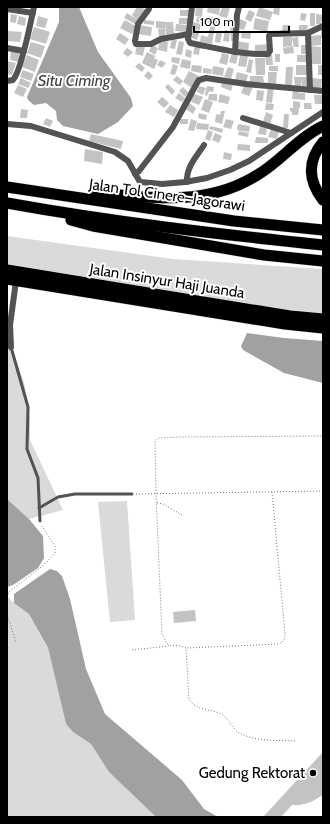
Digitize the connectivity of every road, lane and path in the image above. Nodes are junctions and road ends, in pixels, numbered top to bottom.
1 (192, 7) edge
2 (239, 7) edge
3 (7, 9) edge
4 (148, 9) dead end
5 (33, 10) edge
6 (323, 26) edge
7 (308, 33) junction
8 (188, 34) junction
9 (7, 48) edge
10 (24, 51) junction
11 (235, 52) junction
12 (10, 80) edge
13 (310, 90) junction
14 (323, 91) edge
15 (323, 112) edge
16 (243, 118) dead end
17 (7, 124) edge
18 (323, 126) edge
19 (291, 133) junction
20 (323, 142) edge
21 (204, 145) dead end
22 (135, 174) junction
23 (187, 182) junction
24 (7, 187) edge
25 (33, 190) junction
26 (323, 200) edge
27 (7, 203) edge
28 (19, 205) junction
29 (323, 230) edge
30 (323, 244) edge
31 (323, 261) edge
32 (7, 270) edge
33 (12, 280) edge
34 (81, 287) junction
35 (323, 320) edge
36 (323, 328) edge
37 (11, 347) joint
38 (323, 436) edge
39 (323, 491) edge
40 (272, 492) junction
41 (132, 494) joint
42 (156, 495) junction
43 (156, 503) junction
44 (39, 508) junction
45 (184, 516) dead end
46 (40, 521) joint
47 (7, 597) edge
48 (7, 614) edge
49 (16, 642) dead end
50 (170, 646) junction
51 (186, 648) junction
52 (132, 650) dead end
53 (295, 741) dead end

1 - 8 street
2 - 11 street
3 - 5 street
4 - 8 street
5 - 10 street
6 - 7 street
7 - 11 street
7 - 13 street
8 - 11 street
9 - 10 street
10 - 12 street
13 - 14 street
13 - 22 street
15 - 19 street
16 - 19 street
17 - 22 street
18 - 25 highway
19 - 23 street
20 - 26 highway
21 - 23 street
22 - 23 street
24 - 25 highway, Jalan Tol Cinere–Jagorawi
25 - 29 highway, Jalan Tol Cinere–Jagorawi
27 - 28 highway, Jalan Tol Cinere–Jagorawi
28 - 30 highway, Jalan Tol Cinere–Jagorawi
28 - 31 highway
32 - 34 highway, Jalan Insinyur Haji Juanda
33 - 34 highway, Jalan Insinyur Haji Juanda
33 - 37 street
34 - 35 highway, Jalan Insinyur Haji Juanda
34 - 36 highway, Jalan Insinyur Haji Juanda
37 - 44 lane
38 - 42 path
39 - 40 path
40 - 42 path
40 - 51 path
41 - 42 path
41 - 44 lane
42 - 43 path
43 - 45 path
43 - 50 path
44 - 46 lane
46 - 47 path
48 - 49 path
50 - 51 path
50 - 52 path
51 - 53 path

